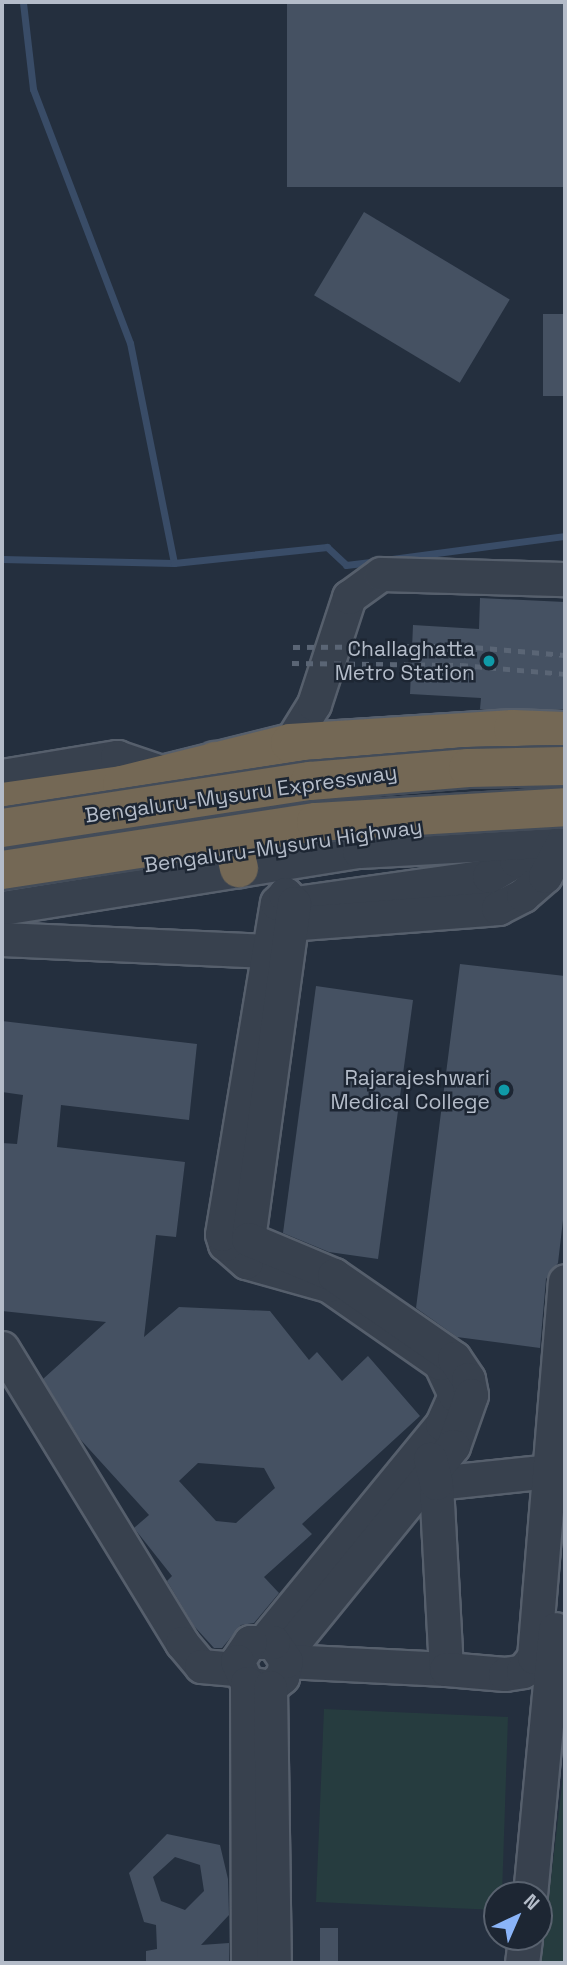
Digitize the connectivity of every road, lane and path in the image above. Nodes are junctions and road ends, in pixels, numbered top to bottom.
1 (565, 579) edge
2 (565, 731) edge
3 (290, 743) junction
4 (215, 761) junction
5 (565, 766) edge
6 (167, 774) junction
7 (2, 776) edge
8 (2, 802) edge
9 (2, 828) edge
10 (558, 830) edge
11 (237, 859) junction
12 (2, 870) edge
13 (2, 888) edge
14 (2, 908) edge
15 (282, 926) junction
16 (2, 939) edge
17 (565, 1281) edge
18 (2, 1348) edge
19 (431, 1465) junction
20 (551, 1471) junction
21 (565, 1543) edge
22 (265, 1666) junction
23 (446, 1669) junction
24 (531, 1881) edge
25 (248, 1963) edge
26 (274, 1963) edge

1 - 3 street
2 - 3 highway, Bengaluru-Mysuru Expressway
3 - 4 highway, Bengaluru-Mysuru Expressway
4 - 6 highway, Bengaluru-Mysuru Expressway
4 - 11 highway
5 - 9 highway, Bengaluru-Mysuru Expressway, bridge
6 - 7 street, Bengaluru-Mysuru Expressway
6 - 8 highway, Bengaluru-Mysuru Expressway
10 - 11 highway, Bengaluru-Mysuru Highway
10 - 12 highway, bridge
10 - 15 street
11 - 13 highway, Bengaluru-Mysuru Highway
11 - 14 street
15 - 16 street
15 - 19 street
17 - 20 street
18 - 22 street
19 - 20 street
19 - 22 street
19 - 23 street
20 - 23 street
21 - 24 street
22 - 23 street
22 - 25 street
22 - 26 street

